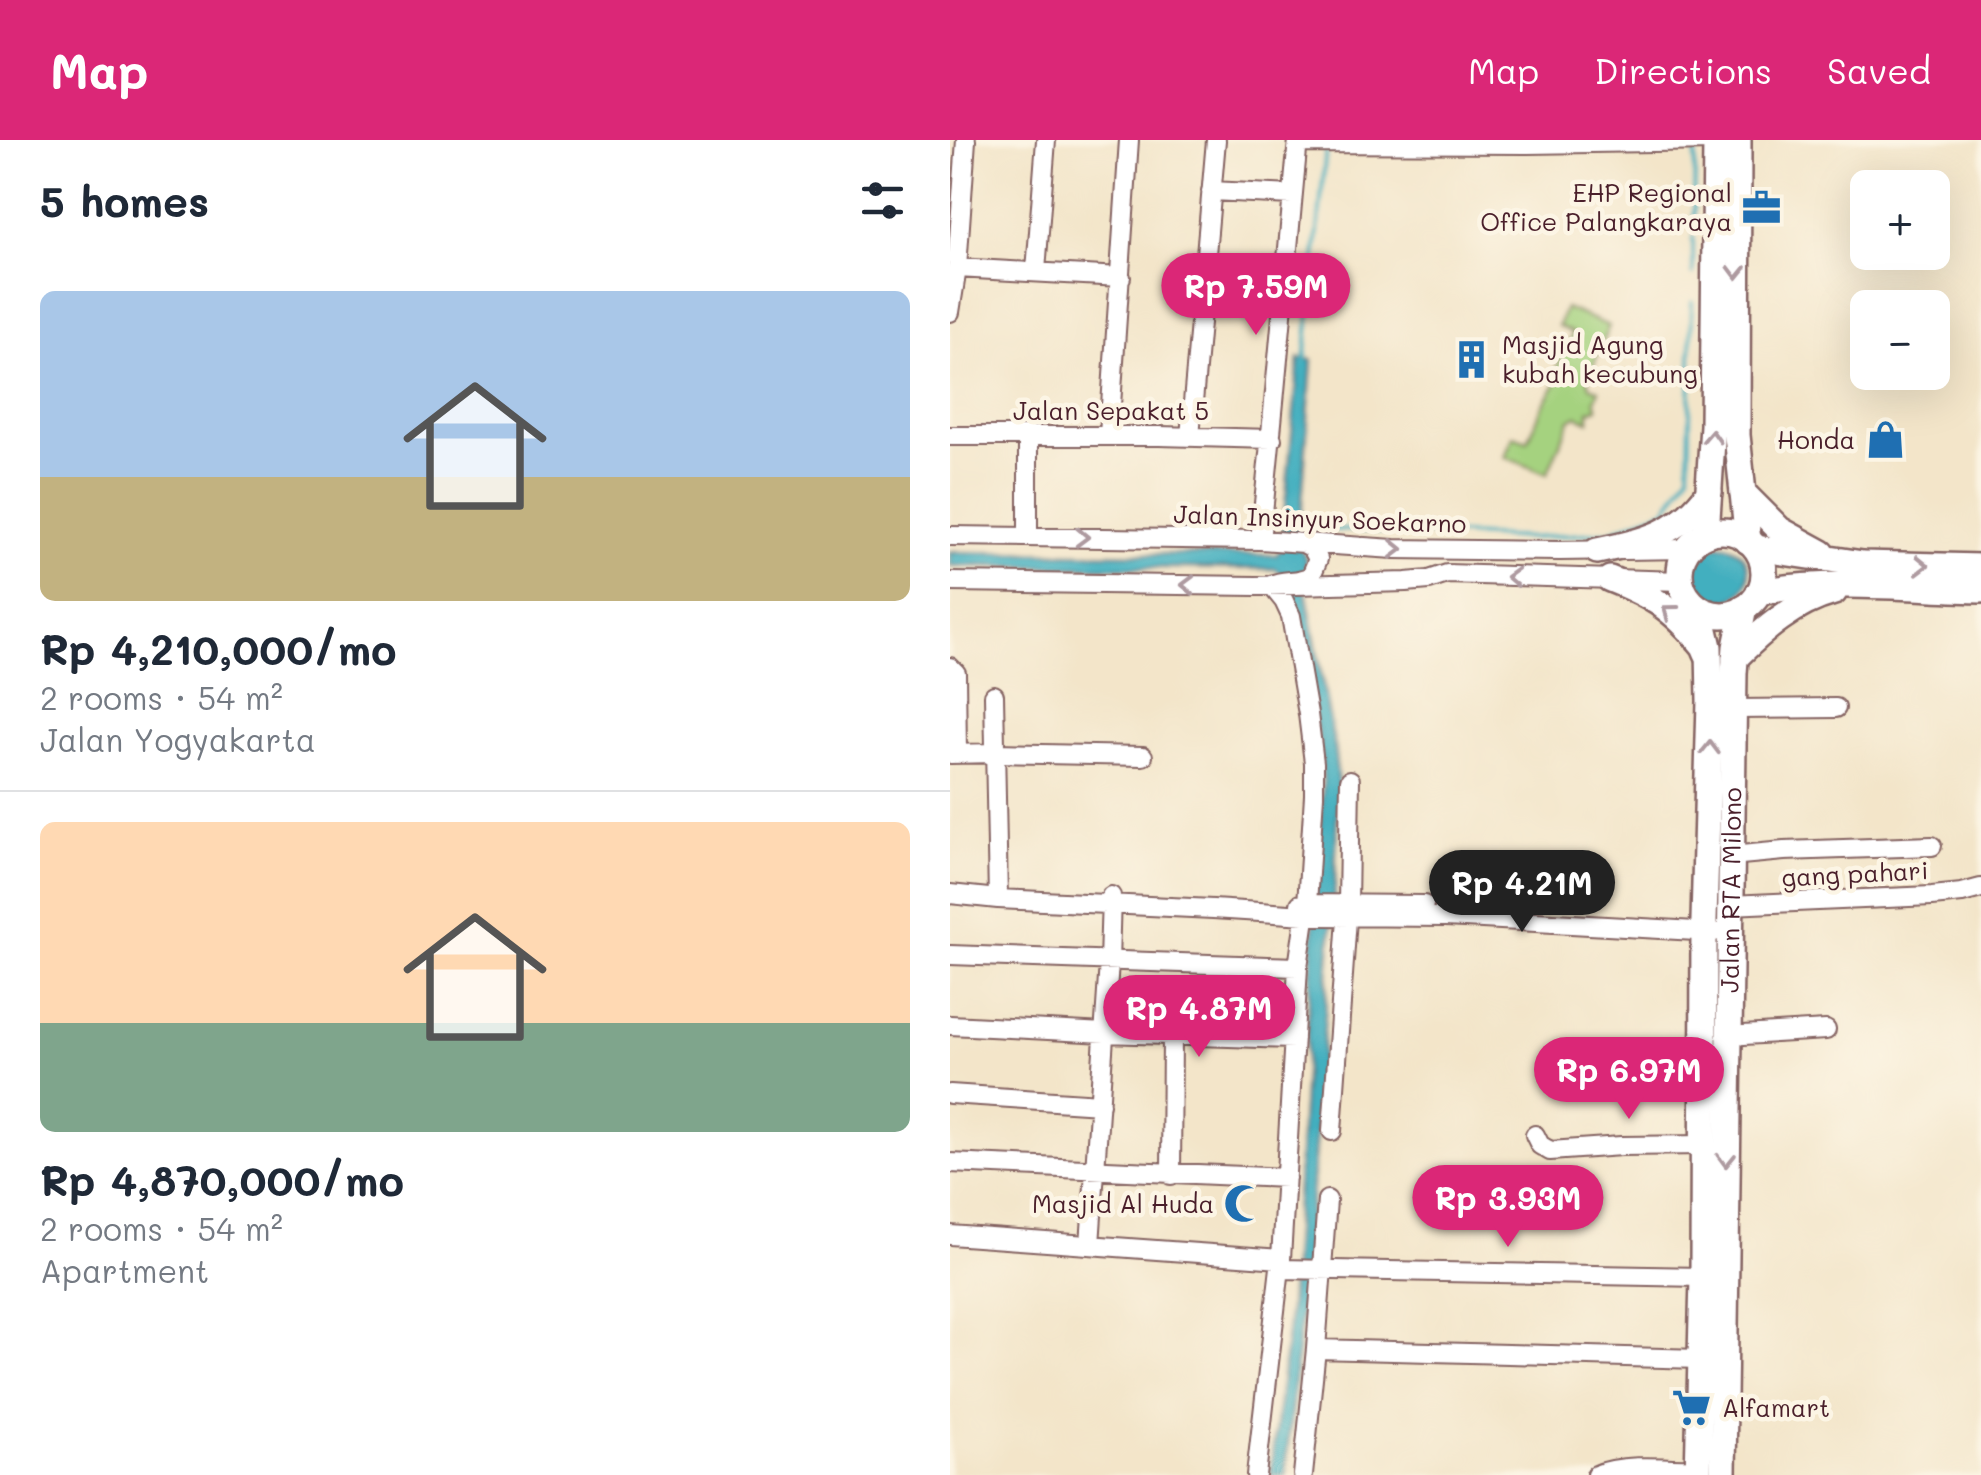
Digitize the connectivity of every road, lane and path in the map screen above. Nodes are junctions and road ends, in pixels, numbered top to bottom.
1 (966, 140) edge
2 (1046, 140) edge
3 (1130, 140) edge
4 (1216, 140) edge
5 (1716, 140) edge
6 (1738, 140) edge
7 (1298, 142) edge
8 (1211, 191) junction
9 (1292, 194) junction
10 (956, 203) edge
11 (957, 268) junction
12 (1036, 270) junction
13 (1120, 277) junction
14 (950, 312) edge
15 (1028, 435) junction
16 (1109, 435) junction
17 (950, 436) edge
18 (1190, 436) junction
19 (1272, 439) junction
20 (1709, 492) junction
21 (1743, 493) junction
22 (950, 536) edge
23 (1028, 536) junction
24 (1260, 540) junction
25 (1294, 542) junction
26 (1696, 542) junction
27 (1752, 544) junction
28 (1340, 546) junction
29 (1598, 550) junction
30 (1560, 551) junction
31 (1981, 567) edge
32 (1854, 570) junction
33 (1446, 574) junction
34 (1561, 579) junction
35 (1610, 579) junction
36 (1680, 581) junction
37 (950, 582) edge
38 (1298, 583) junction
39 (1981, 590) edge
40 (1752, 600) junction
41 (1700, 608) junction
42 (1723, 660) junction
43 (950, 667) edge
44 (994, 695) dead end
45 (1836, 708) dead end
46 (1733, 709) junction
47 (996, 753) junction
48 (954, 754) edge
49 (1143, 756) dead end
50 (1350, 780) dead end
51 (1932, 846) dead end
52 (1730, 856) junction
53 (1981, 888) edge
54 (950, 891) edge
55 (998, 894) junction
56 (1111, 900) junction
57 (1730, 905) junction
58 (1328, 910) junction
59 (1713, 928) junction
60 (950, 955) edge
61 (1110, 962) junction
62 (1298, 968) junction
63 (950, 1025) edge
64 (1826, 1030) dead end
65 (1105, 1034) junction
66 (1172, 1036) junction
67 (1728, 1036) junction
68 (1294, 1039) junction
69 (950, 1094) edge
70 (1100, 1104) junction
71 (1716, 1114) junction
72 (1332, 1131) dead end
73 (1535, 1135) dead end
74 (1704, 1146) junction
75 (950, 1163) edge
76 (1096, 1171) junction
77 (1170, 1175) junction
78 (1286, 1178) junction
79 (1327, 1200) dead end
80 (950, 1235) edge
81 (1090, 1244) junction
82 (1298, 1268) junction
83 (1703, 1277) junction
84 (1316, 1349) junction
85 (1702, 1358) junction
86 (1707, 1473) edge
87 (1256, 1475) edge
88 (1303, 1475) edge
89 (1596, 1475) edge

1 - 10 street
2 - 12 street
3 - 13 street
4 - 8 street
5 - 7 street
20 -> 5 highway
6 -> 21 highway
7 - 9 street
8 - 9 street
8 - 18 street
9 - 19 street
10 - 11 street
11 - 12 street
11 - 14 street
12 - 13 street
13 - 16 street
15 - 16 street, Jalan Sepakat 5
15 - 17 street, Jalan Sepakat 5
15 - 23 street
16 - 18 street, Jalan Sepakat 5
18 - 19 street, Jalan Sepakat 5
19 - 24 street
20 - 26 highway
20 - 29 highway
21 - 27 highway
21 - 32 highway
22 - 23 street, Jalan Insinyur Soekarno
23 -> 24 street, Jalan Insinyur Soekarno
24 - 25 street, Jalan Insinyur Soekarno
25 - 28 street, Jalan Insinyur Soekarno
25 - 38 street
26 - 27 highway
26 - 29 street, Jalan Insinyur Soekarno
26 - 36 highway
27 - 32 highway
27 - 40 highway
28 -> 30 street, Jalan Insinyur Soekarno
28 - 33 street
29 - 30 street, Jalan Insinyur Soekarno
30 - 34 street
32 -> 31 highway
32 - 39 highway
32 - 40 highway
32 - 42 highway
34 -> 33 street
33 - 38 street
34 - 35 street
35 - 36 street
42 -> 35 highway
36 - 41 highway
38 -> 37 street
38 - 58 street
40 - 41 highway
40 - 42 highway, Jalan RTA Milono
41 - 42 highway, Jalan RTA Milono
42 - 46 highway, Jalan RTA Milono
59 -> 42 highway, Jalan RTA Milono
43 - 48 street
44 - 47 street
45 - 46 street
46 - 52 highway, Jalan RTA Milono
47 - 48 street
47 - 49 street
47 - 55 street
50 - 58 street
51 - 52 street
52 - 57 highway, Jalan RTA Milono
53 - 57 street, gang pahari
54 - 55 street
55 - 56 street
56 - 58 street
56 - 61 street
57 - 59 highway, Jalan RTA Milono
58 - 59 street
58 - 62 street
58 - 72 street
59 - 67 highway, Jalan RTA Milono
59 - 71 highway, Jalan RTA Milono
60 - 61 street
61 - 62 street
61 - 65 street
62 - 68 street
63 - 65 street
64 - 67 street
65 - 66 street
65 - 70 street
66 - 68 street
66 - 77 street
67 - 71 highway, Jalan RTA Milono
68 - 78 street
69 - 70 street
70 - 76 street
71 - 74 highway, Jalan RTA Milono
71 -> 86 highway, Jalan RTA Milono
73 - 74 street
74 - 83 highway, Jalan RTA Milono
75 - 76 street
76 - 77 street
76 - 81 street
77 - 78 street
78 - 82 street
79 - 82 street
80 - 81 street
81 - 82 street
82 - 83 street
82 - 84 street
82 - 87 street
83 - 85 highway, Jalan RTA Milono
84 - 85 street
84 - 88 street
85 - 86 highway, Jalan RTA Milono
86 - 89 street

